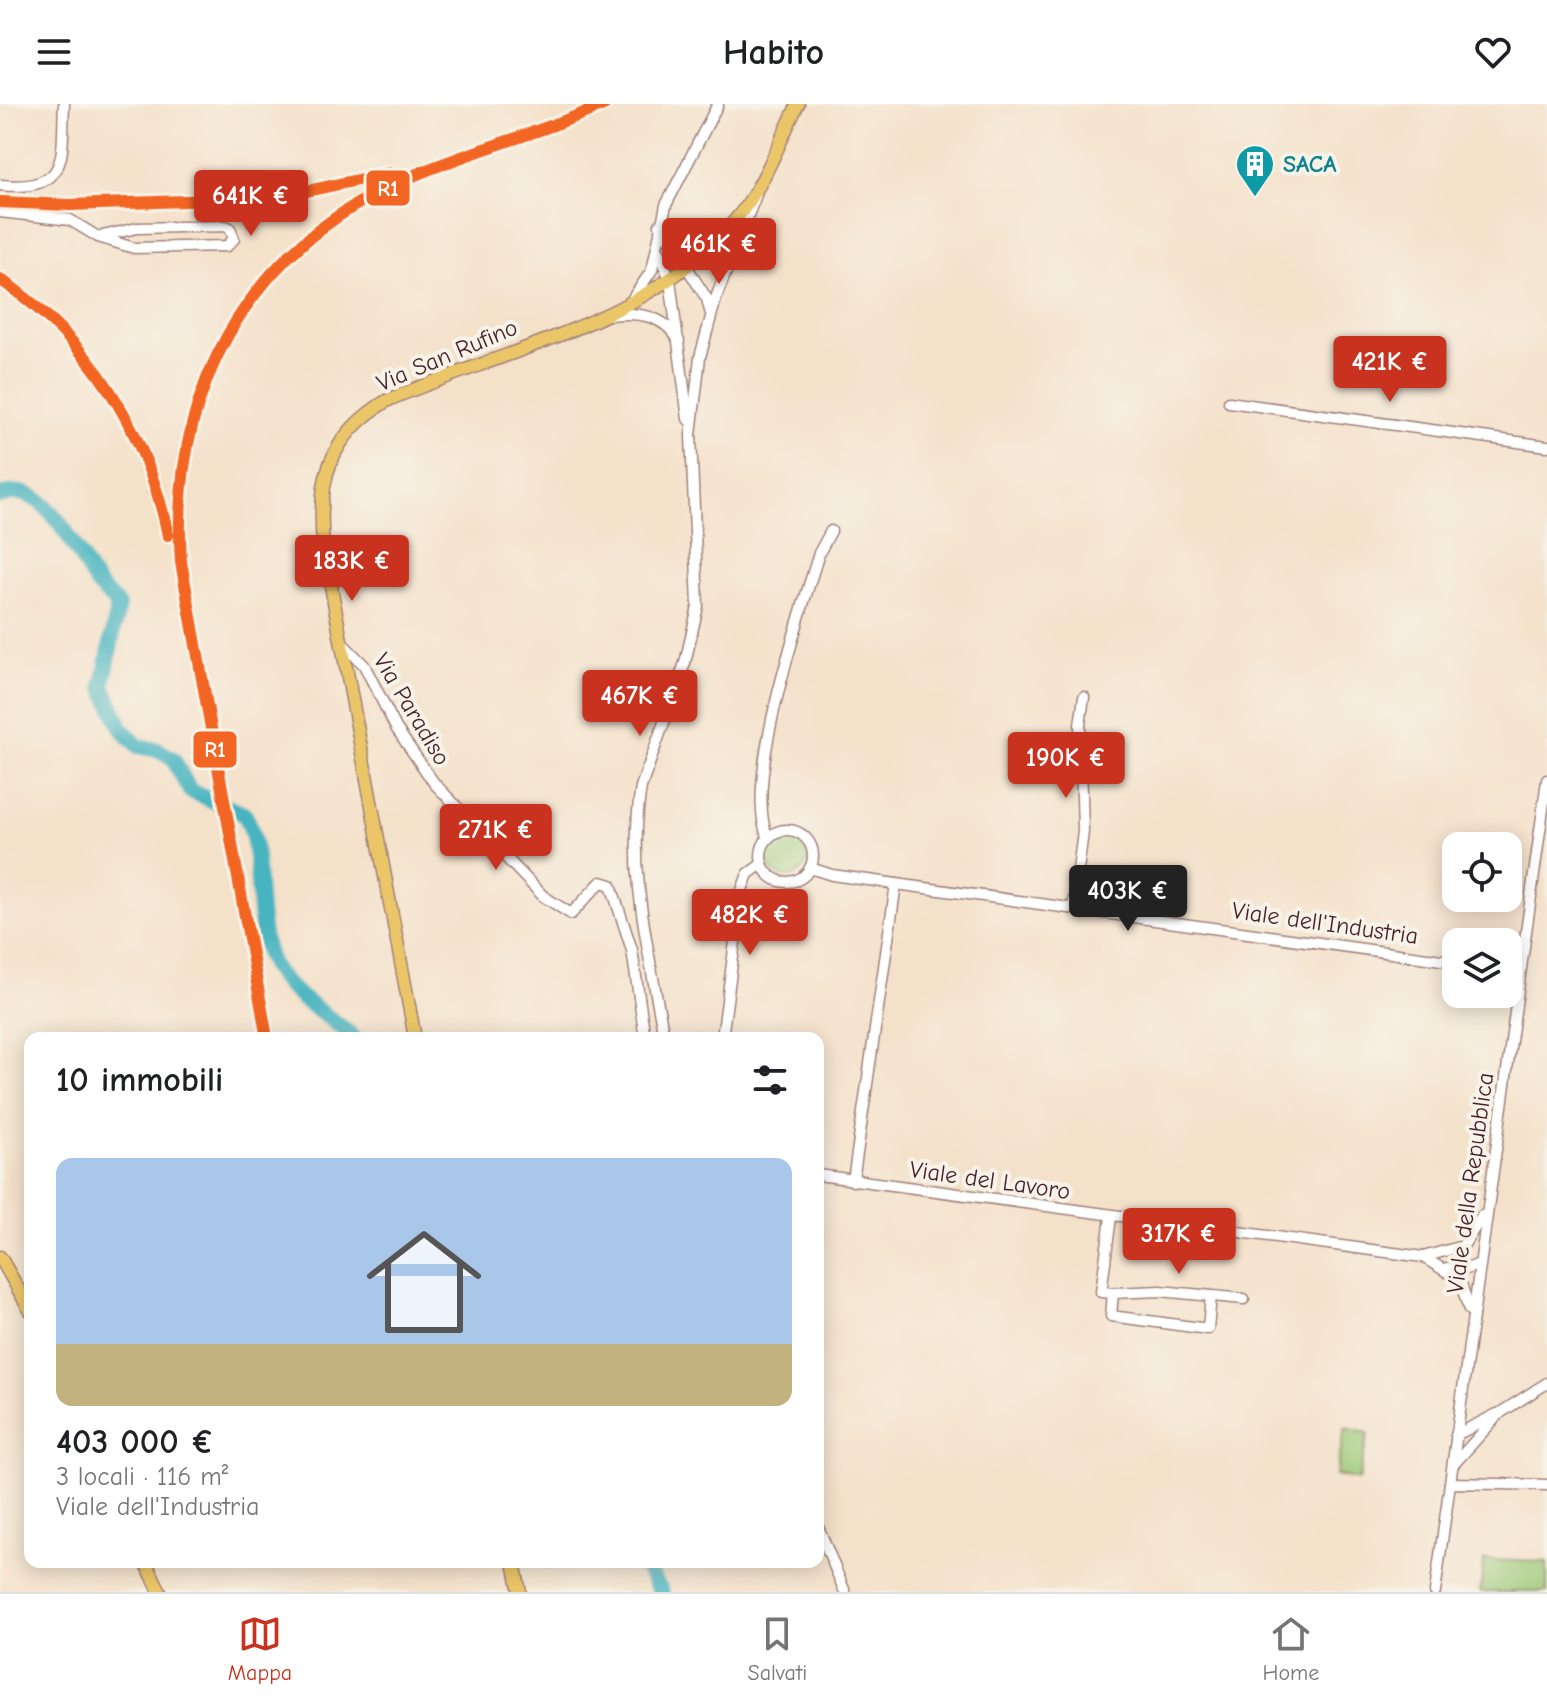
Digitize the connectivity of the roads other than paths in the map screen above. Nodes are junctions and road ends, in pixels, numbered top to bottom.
1 (64, 104) edge
2 (718, 104) edge
3 (798, 104) edge
4 (0, 185) edge
5 (757, 189) junction
6 (0, 212) edge
7 (98, 237) junction
8 (720, 237) junction
9 (661, 238) junction
10 (686, 269) junction
11 (670, 280) junction
12 (625, 306) junction
13 (603, 315) junction
14 (710, 318) junction
15 (681, 344) junction
16 (1229, 402) dead end
17 (691, 435) junction
18 (1547, 446) edge
19 (831, 531) dead end
20 (342, 643) junction
21 (1084, 697) dead end
22 (1547, 780) edge
23 (768, 838) junction
24 (762, 864) junction
25 (810, 868) junction
26 (896, 884) junction
27 (1073, 908) junction
28 (1524, 939) junction
29 (1522, 942) edge
30 (1522, 956) edge
31 (1442, 960) edge
32 (1515, 1008) edge
33 (414, 1032) edge
34 (644, 1032) edge
35 (663, 1032) edge
36 (723, 1032) edge
37 (824, 1176) edge
38 (853, 1181) junction
39 (1488, 1204) junction
40 (1111, 1217) junction
41 (1451, 1251) junction
42 (0, 1257) edge
43 (1423, 1257) junction
44 (1480, 1264) junction
45 (1445, 1268) junction
46 (1113, 1293) junction
47 (1211, 1296) junction
48 (24, 1299) edge
49 (1244, 1299) dead end
50 (1471, 1324) junction
51 (1547, 1383) edge
52 (1461, 1400) junction
53 (1500, 1413) junction
54 (1482, 1420) junction
55 (1480, 1434) junction
56 (1456, 1435) junction
57 (1452, 1467) junction
58 (1450, 1483) junction
59 (1547, 1485) edge
60 (824, 1541) edge
61 (149, 1568) edge
62 (515, 1568) edge
63 (160, 1592) edge
64 (520, 1592) edge
65 (845, 1592) edge
66 (1435, 1592) edge

1 - 4 street
2 - 9 street
3 - 5 main road, Via San Rufino
5 - 8 main road, Via San Rufino
5 - 14 street
6 - 7 street
7 - 7 street
8 - 9 street
8 - 10 main road, Via San Rufino
9 - 10 street
9 - 11 street
9 - 12 street
10 - 11 main road, Via San Rufino
10 - 14 street
11 - 12 main road, Via San Rufino
11 - 15 street
12 - 13 main road, Via San Rufino
13 - 15 street
13 - 20 main road, Via San Rufino
14 - 17 street
15 - 17 street
16 - 18 street
17 - 35 street
19 - 23 street
20 - 33 main road, Via San Rufino
20 - 34 street, Via Paradiso
21 - 27 street
22 - 28 street, Viale della Repubblica
23 - 24 street
23 - 25 street
24 - 25 street
24 - 36 street
25 - 26 street, Viale dell'Industria
26 - 27 street, Viale dell'Industria
26 - 38 street
27 - 31 street, Viale dell'Industria
28 - 29 street
28 - 30 street, Viale della Repubblica
32 - 39 street, Viale della Repubblica
37 - 38 street, Viale del Lavoro
38 - 40 street, Viale del Lavoro
39 - 41 street
39 - 44 street, Viale della Repubblica
40 - 43 street, Viale del Lavoro
40 - 46 street
41 - 43 street
41 - 44 street
42 - 48 main road
43 - 45 street
44 - 45 street
44 - 50 street, Viale della Repubblica
45 - 50 street
46 - 47 street
46 - 47 street
47 - 49 street
50 - 52 street, Viale della Repubblica
51 - 53 street
52 - 54 street
52 - 56 street, Viale della Repubblica
53 - 54 street
53 - 55 street
54 - 56 street
55 - 56 street
55 - 57 street
56 - 57 street, Viale della Repubblica
57 - 58 street, Viale della Repubblica
58 - 59 street
58 - 66 street, Viale della Repubblica
60 - 65 street
61 - 63 main road
62 - 64 main road

